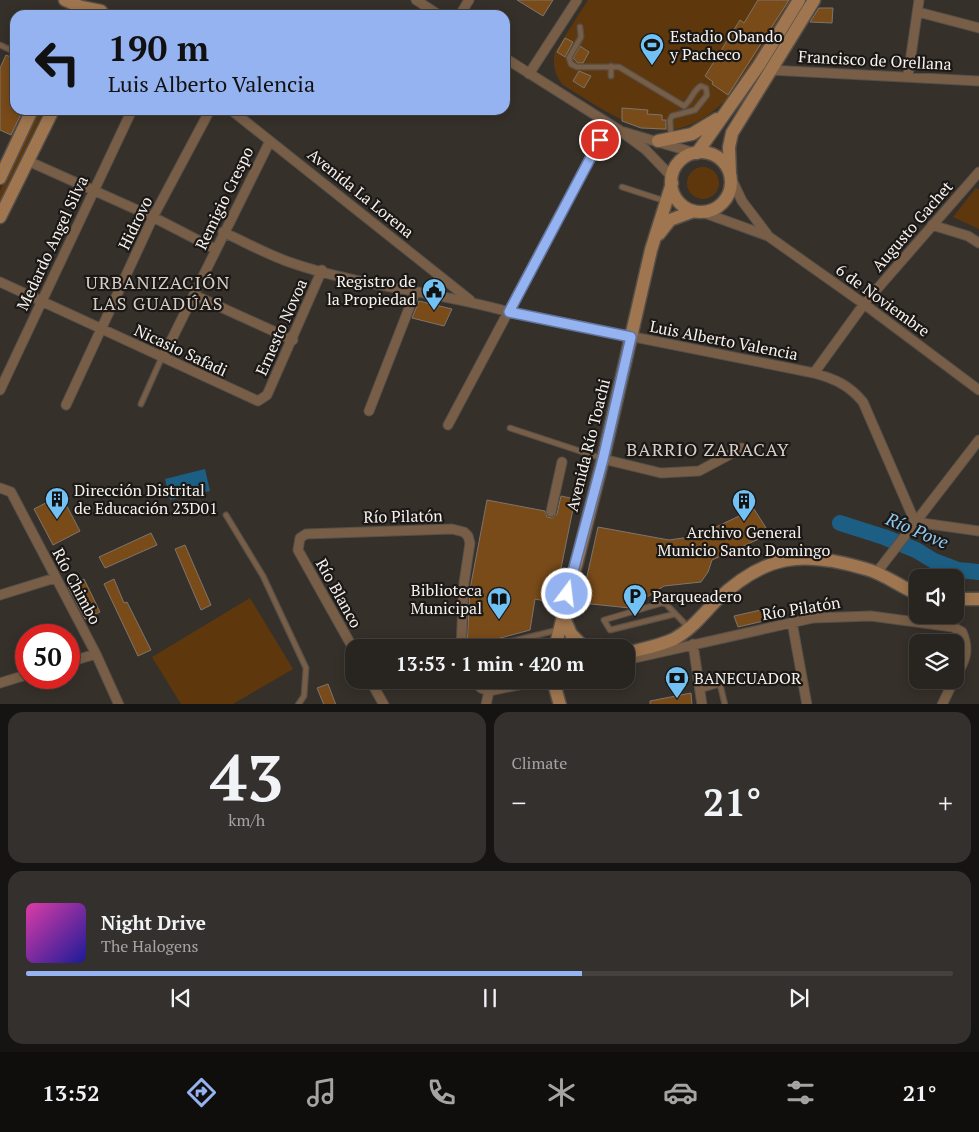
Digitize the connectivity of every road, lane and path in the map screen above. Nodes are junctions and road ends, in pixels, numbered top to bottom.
1 (65, 0) edge
2 (416, 0) edge
3 (577, 0) edge
4 (799, 0) edge
5 (814, 0) edge
6 (919, 0) edge
7 (83, 6) edge
8 (104, 10) edge
9 (431, 10) edge
10 (918, 12) junction
11 (580, 28) dead end
12 (979, 28) edge
13 (510, 61) edge
14 (611, 66) junction
15 (770, 70) junction
16 (529, 74) junction
17 (611, 76) dead end
18 (908, 76) junction
19 (979, 81) edge
20 (672, 100) junction
21 (664, 101) dead end
22 (727, 111) junction
23 (30, 115) edge
24 (51, 115) edge
25 (130, 115) edge
26 (207, 115) edge
27 (237, 115) edge
28 (608, 124) junction
29 (619, 130) junction
30 (671, 138) junction
31 (658, 140) junction
32 (270, 141) junction
33 (696, 153) junction
34 (28, 161) junction
35 (979, 172) edge
36 (730, 175) junction
37 (0, 178) edge
38 (672, 180) junction
39 (622, 187) dead end
40 (93, 191) junction
41 (665, 200) junction
42 (696, 211) junction
43 (0, 217) edge
44 (153, 217) junction
45 (932, 225) junction
46 (223, 232) junction
47 (768, 236) junction
48 (979, 243) edge
49 (215, 249) junction
50 (651, 250) junction
51 (322, 270) junction
52 (0, 282) edge
53 (415, 293) junction
54 (194, 295) junction
55 (43, 301) junction
56 (470, 301) junction
57 (864, 304) junction
58 (509, 312) junction
59 (102, 329) junction
60 (631, 337) junction
61 (293, 340) junction
62 (162, 357) junction
63 (814, 372) junction
64 (0, 390) edge
65 (979, 390) edge
66 (267, 395) joint
67 (141, 404) dead end
68 (66, 405) dead end
69 (369, 411) dead end
70 (448, 426) dead end
71 (510, 428) dead end
72 (979, 440) edge
73 (742, 448) dead end
74 (603, 459) junction
75 (562, 462) dead end
76 (0, 488) edge
77 (551, 512) dead end
78 (226, 516) dead end
79 (915, 522) junction
80 (979, 531) edge
81 (298, 550) joint
82 (877, 572) junction
83 (55, 578) junction
84 (909, 589) edge
85 (0, 595) edge
86 (964, 599) edge
87 (979, 599) edge
88 (562, 613) junction
89 (675, 614) junction
90 (792, 622) junction
91 (689, 628) junction
92 (558, 630) junction
93 (963, 634) edge
94 (964, 638) edge
95 (348, 639) edge
96 (461, 639) edge
97 (521, 639) edge
98 (556, 639) edge
99 (575, 639) edge
100 (693, 644) junction
101 (635, 650) edge
102 (96, 654) junction
103 (635, 658) edge
104 (80, 659) edge
105 (964, 664) edge
106 (15, 678) edge
107 (0, 683) edge
108 (375, 689) edge
109 (484, 689) edge
110 (499, 689) edge
111 (556, 689) edge
112 (950, 689) edge
113 (700, 690) junction
114 (489, 691) junction
115 (119, 704) edge
116 (298, 704) edge
117 (384, 704) edge
118 (486, 704) edge
119 (560, 704) edge
120 (702, 704) edge
121 (725, 704) edge
122 (807, 704) edge
123 (942, 704) edge

1 - 7 main road
2 - 9 street
3 - 16 street
4 - 22 main road
5 - 15 main road
6 - 10 street
7 - 8 main road
10 - 12 street
10 - 18 street
11 - 14 lane
13 - 16 street
14 - 17 lane
14 - 20 lane
15 - 18 street, Francisco de Orellana
15 - 36 main road
16 - 28 street
18 - 19 street, Francisco de Orellana
20 - 21 lane
20 - 30 lane
22 - 30 main road
22 - 33 main road
23 - 37 main road
24 - 34 main road
25 - 40 street, Medardo Angel Silva
26 - 44 street, Hidrovo
27 - 32 street, Avenida La Lorena
28 - 29 street
28 - 58 street
29 - 31 street
29 - 38 street
30 - 31 main road
31 - 33 street
32 - 46 street, Remigio Crespo
32 - 56 street, Avenida La Lorena
33 - 36 main road
33 - 38 main road
34 - 40 street
34 - 43 main road
35 - 45 street, Augusto Gachet
36 - 42 main road
36 - 47 street, 6 de Noviembre
38 - 41 main road, Avenida Río Toachi
38 - 42 main road
39 - 41 lane
40 - 44 street
40 - 55 street, Medardo Angel Silva
41 - 50 main road, Avenida Río Toachi
42 - 47 street, 6 de Noviembre
42 - 50 main road, Avenida Río Toachi
44 - 49 street
44 - 59 street, Hidrovo
45 - 48 street
45 - 57 street, Augusto Gachet
46 - 49 street, Remigio Crespo
46 - 51 street, Luis Alberto Valencia
47 - 57 street, 6 de Noviembre
49 - 54 street, Remigio Crespo
50 - 60 main road, Avenida Río Toachi
51 - 53 street, Luis Alberto Valencia
51 - 61 street, Ernesto Novoa
52 - 55 street, Nicasio Safadi
53 - 56 street, Luis Alberto Valencia
53 - 69 street
54 - 61 street
54 - 62 street, Remigio Crespo
55 - 59 street, Nicasio Safadi
55 - 64 street, Medardo Angel Silva
56 - 58 street, Luis Alberto Valencia
57 - 63 street, Augusto Gachet
57 - 65 street, 6 de Noviembre
58 - 60 street, Luis Alberto Valencia
58 - 70 street
59 - 62 street, Nicasio Safadi
59 - 68 street, Hidrovo
60 - 63 street, Luis Alberto Valencia
60 - 74 main road, Avenida Río Toachi
61 - 66 street, Ernesto Novoa
62 - 66 street, Nicasio Safadi
62 - 67 lane, Remigio Crespo
63 - 79 street, Luis Alberto Valencia
71 - 74 lane
72 - 79 street
73 - 74 street
74 - 88 main road, Avenida Río Toachi
75 - 77 street
76 - 83 street, Río Chimbo
78 - 116 lane
79 - 80 street
79 - 82 street
81 - 95 street, Río Blanco
81 - 96 street, Río Pilatón
82 - 84 main road
82 - 91 main road
83 - 85 street
83 - 102 street, Río Chimbo
86 - 87 main road
88 - 92 main road, Avenida Río Toachi
88 - 99 main road
89 - 89 lane
89 - 91 lane
90 - 93 street, Río Pilatón
90 - 100 street, Río Pilatón
90 - 122 street
91 - 101 main road
92 - 97 lane
92 - 98 main road, Avenida Río Toachi
94 - 105 street, Río Pilatón
100 - 103 street, Río Pilatón
100 - 113 street
102 - 104 street
102 - 115 street, Río Chimbo
106 - 107 street
108 - 117 street
109 - 114 street
110 - 114 street
111 - 119 main road
112 - 123 street, Río Pilatón
113 - 120 street
113 - 121 lane
114 - 118 street

